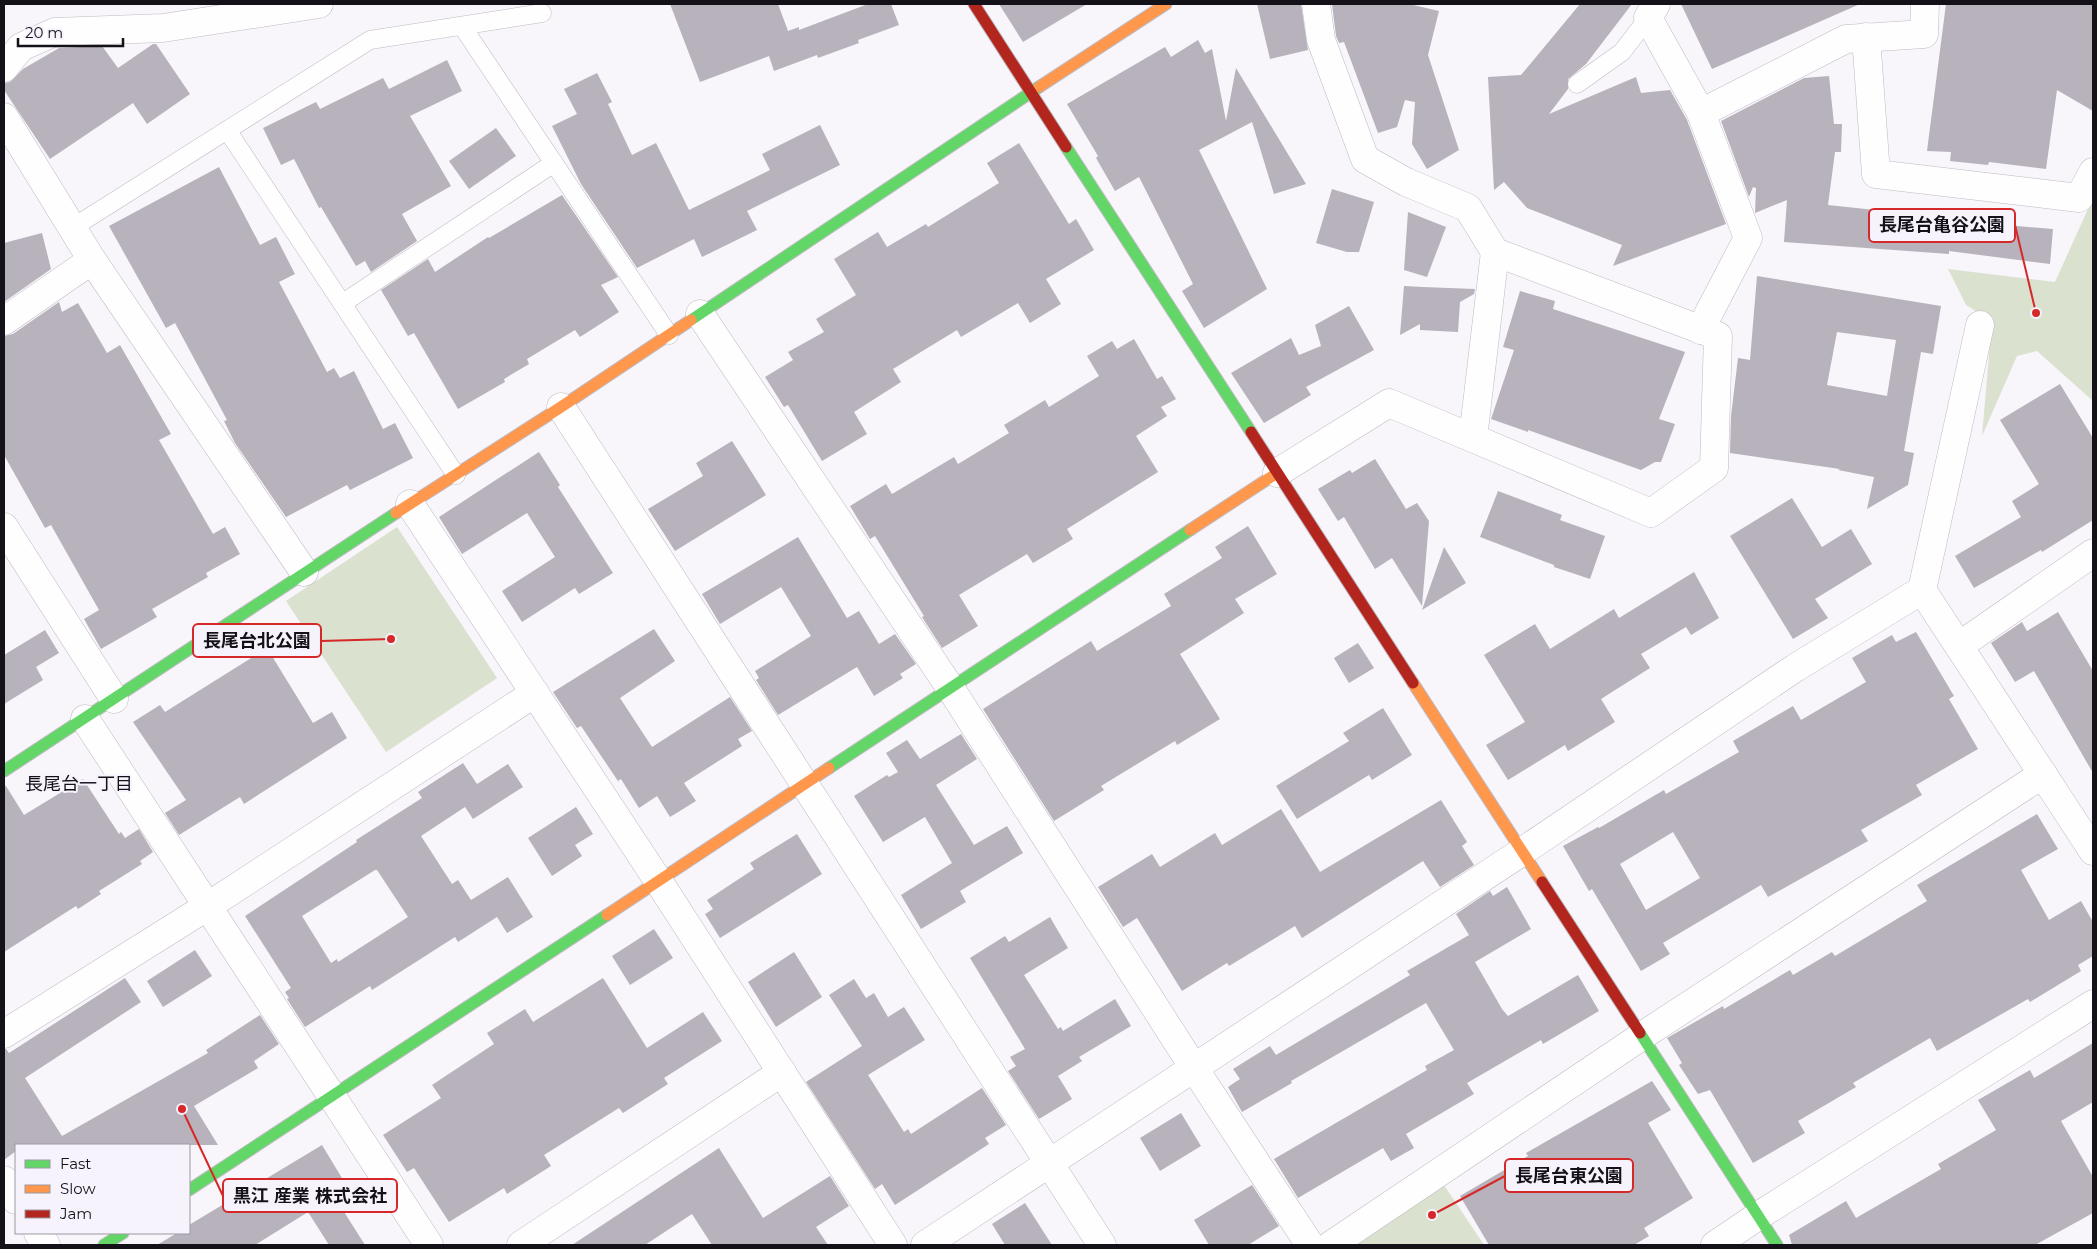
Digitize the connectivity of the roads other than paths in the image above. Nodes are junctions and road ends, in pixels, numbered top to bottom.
1 (319, 4) edge
2 (974, 4) edge
3 (1166, 4) edge
4 (1316, 4) edge
5 (1924, 4) edge
6 (1652, 11) edge
7 (542, 13) dead end
8 (462, 26) junction
9 (1866, 37) junction
10 (4, 68) edge
11 (1577, 84) dead end
12 (1031, 92) junction
13 (1701, 113) junction
14 (4, 117) edge
15 (228, 130) junction
16 (554, 163) junction
17 (2093, 172) edge
18 (72, 228) junction
19 (1495, 252) junction
20 (92, 260) junction
21 (343, 303) junction
22 (700, 314) junction
23 (4, 320) edge
24 (1980, 325) dead end
25 (1700, 330) junction
26 (669, 335) junction
27 (561, 407) junction
28 (1474, 438) junction
29 (456, 474) junction
30 (1277, 474) junction
31 (410, 504) junction
32 (4, 527) edge
33 (2093, 553) edge
34 (304, 572) junction
35 (1922, 590) junction
36 (1959, 646) junction
37 (951, 689) junction
38 (535, 693) junction
39 (114, 699) junction
40 (85, 719) junction
41 (4, 771) edge
42 (2043, 774) junction
43 (805, 786) junction
44 (1523, 850) junction
45 (2093, 851) edge
46 (659, 882) junction
47 (208, 906) junction
48 (2093, 1004) edge
49 (4, 1034) edge
50 (1642, 1036) junction
51 (1194, 1068) junction
52 (782, 1072) junction
53 (333, 1097) junction
54 (1048, 1164) junction
55 (4, 1180) edge
56 (190, 1189) edge
57 (15, 1198) edge
58 (1758, 1216) junction
59 (39, 1234) edge
60 (121, 1234) edge
61 (46, 1245) edge
62 (104, 1245) edge
63 (429, 1245) edge
64 (521, 1245) edge
65 (893, 1245) edge
66 (925, 1245) edge
67 (1102, 1245) edge
68 (1310, 1245) edge
69 (1330, 1245) edge
70 (1715, 1245) edge
71 (1777, 1245) edge

1 - 10 street
2 - 12 street
3 - 12 street
4 - 19 street
5 - 9 street
6 - 11 lane
6 - 13 street
7 - 8 lane
8 - 15 lane
8 - 16 lane
9 - 13 street
9 - 17 street
12 - 22 street
12 - 30 street
13 - 25 street
14 - 18 street
15 - 18 lane
15 - 21 lane
16 - 21 lane
16 - 26 lane
18 - 20 street
19 - 25 street
19 - 28 street
20 - 23 street
20 - 34 street
21 - 29 lane
22 - 26 street
22 - 37 street
24 - 35 street
25 - 28 street
26 - 27 street
27 - 29 street
27 - 43 street
28 - 30 street
29 - 31 street
30 - 37 street
30 - 44 street
31 - 34 street
31 - 38 street
32 - 39 street
33 - 36 street
34 - 39 street
35 - 36 street
35 - 44 street
36 - 42 street
37 - 43 street
37 - 51 street
38 - 46 street
38 - 47 street
39 - 40 street
40 - 41 street
40 - 47 street
42 - 45 street
42 - 50 street
43 - 46 street
43 - 54 street
44 - 50 street
44 - 51 street
46 - 52 street
46 - 53 street
47 - 49 street
47 - 53 street
48 - 58 street
50 - 58 street
50 - 69 street
51 - 54 street
51 - 68 street
52 - 64 street
52 - 65 street
53 - 56 street
53 - 63 street
54 - 66 street
54 - 67 street
55 - 57 street
58 - 70 street
58 - 71 street
59 - 61 street
60 - 62 street

